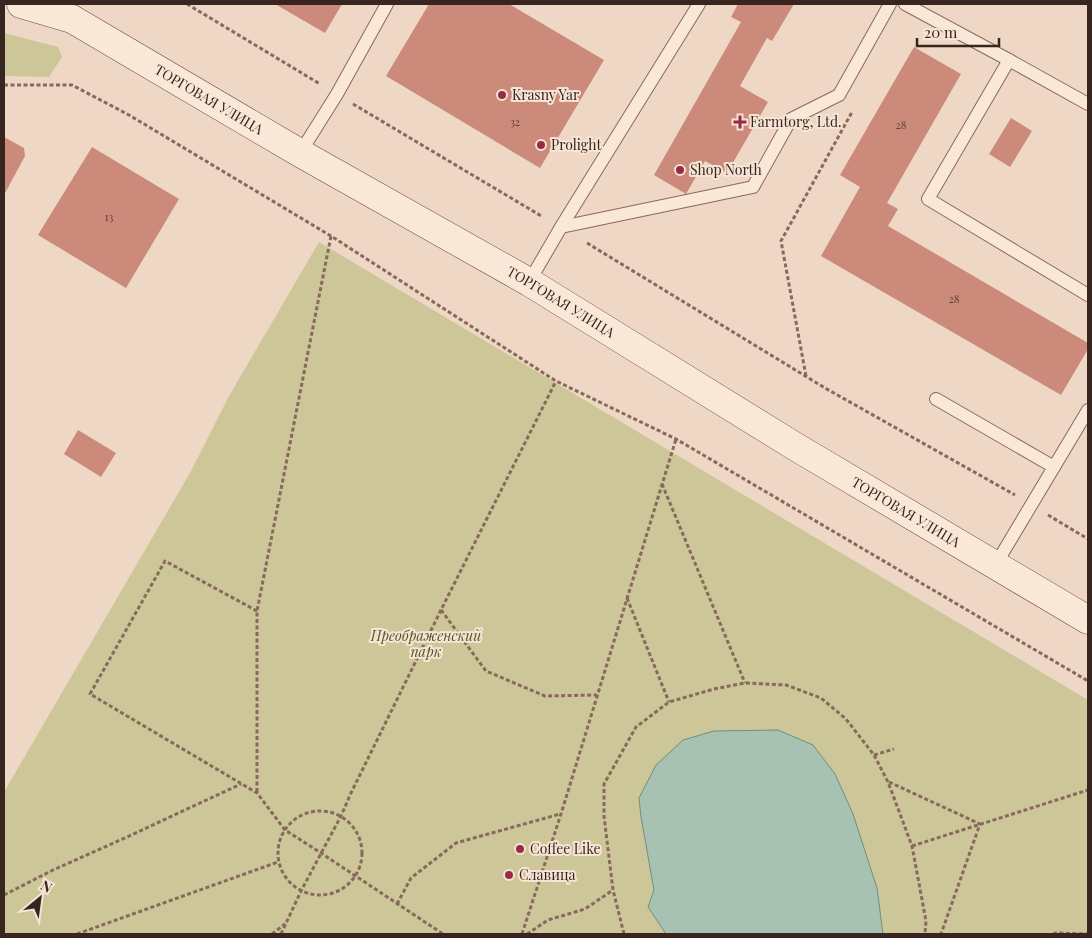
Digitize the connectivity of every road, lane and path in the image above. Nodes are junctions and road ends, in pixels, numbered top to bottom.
1 (21, 4) edge
2 (187, 4) edge
3 (387, 4) edge
4 (699, 4) edge
5 (890, 4) edge
6 (905, 4) edge
7 (1009, 60) junction
8 (4, 85) edge
9 (337, 94) junction
10 (1088, 104) edge
11 (852, 111) dead end
12 (300, 153) junction
13 (561, 228) junction
14 (331, 236) junction
15 (529, 282) junction
16 (1088, 295) edge
17 (806, 376) junction
18 (556, 381) junction
19 (936, 399) dead end
20 (1088, 410) edge
21 (676, 439) junction
22 (1054, 467) junction
23 (662, 483) junction
24 (1032, 504) junction
25 (1088, 539) edge
26 (996, 564) junction
27 (627, 598) junction
28 (441, 610) junction
29 (257, 611) junction
30 (1088, 620) edge
31 (1088, 681) edge
32 (745, 683) junction
33 (597, 695) junction
34 (669, 702) junction
35 (894, 749) dead end
36 (874, 755) junction
37 (888, 782) junction
38 (242, 784) junction
39 (1088, 790) edge
40 (257, 793) junction
41 (561, 814) junction
42 (341, 816) junction
43 (980, 824) junction
44 (284, 830) junction
45 (912, 846) junction
46 (322, 853) junction
47 (278, 862) junction
48 (356, 876) junction
49 (613, 890) junction
50 (301, 891) junction
51 (4, 894) edge
52 (397, 904) junction
53 (287, 922) junction
54 (77, 934) edge
55 (272, 934) edge
56 (281, 934) edge
57 (443, 934) edge
58 (522, 934) edge
59 (527, 934) edge
60 (624, 934) edge
61 (925, 934) edge
62 (941, 934) edge
63 (1053, 934) edge
64 (1088, 934) edge

1 - 12 street, ТОРГОВАЯ УЛИЦА
2 - 9 path
3 - 9 lane
4 - 13 lane
5 - 13 lane
6 - 7 lane
7 - 10 lane
7 - 16 lane
8 - 14 path
9 - 12 lane
9 - 13 path
11 - 17 path
12 - 15 street, ТОРГОВАЯ УЛИЦА
13 - 15 lane
13 - 17 path
14 - 18 path
14 - 29 path
15 - 26 street, ТОРГОВАЯ УЛИЦА
17 - 24 path
18 - 21 path
18 - 28 path
19 - 22 lane
20 - 22 lane
21 - 23 path
21 - 31 path
22 - 24 lane
23 - 27 path
23 - 32 path
24 - 25 path
24 - 26 lane
26 - 30 street, ТОРГОВАЯ УЛИЦА
27 - 33 path
27 - 34 path
28 - 33 path
28 - 42 path
29 - 38 path
29 - 40 path
32 - 34 path
32 - 36 path
33 - 41 path
34 - 49 path
35 - 36 path
36 - 37 path
37 - 43 path
37 - 45 path
38 - 40 path
38 - 51 path
39 - 43 path
40 - 44 path
41 - 52 path
41 - 58 path
42 - 44 path
42 - 46 path
42 - 48 path
43 - 45 path
43 - 62 path
44 - 46 path
44 - 47 path
45 - 61 path
46 - 48 path
46 - 50 path
47 - 50 path
47 - 54 path
48 - 50 path
48 - 52 path
49 - 59 path
49 - 60 path
50 - 53 path
52 - 57 path
53 - 55 path
53 - 56 path
63 - 64 path

